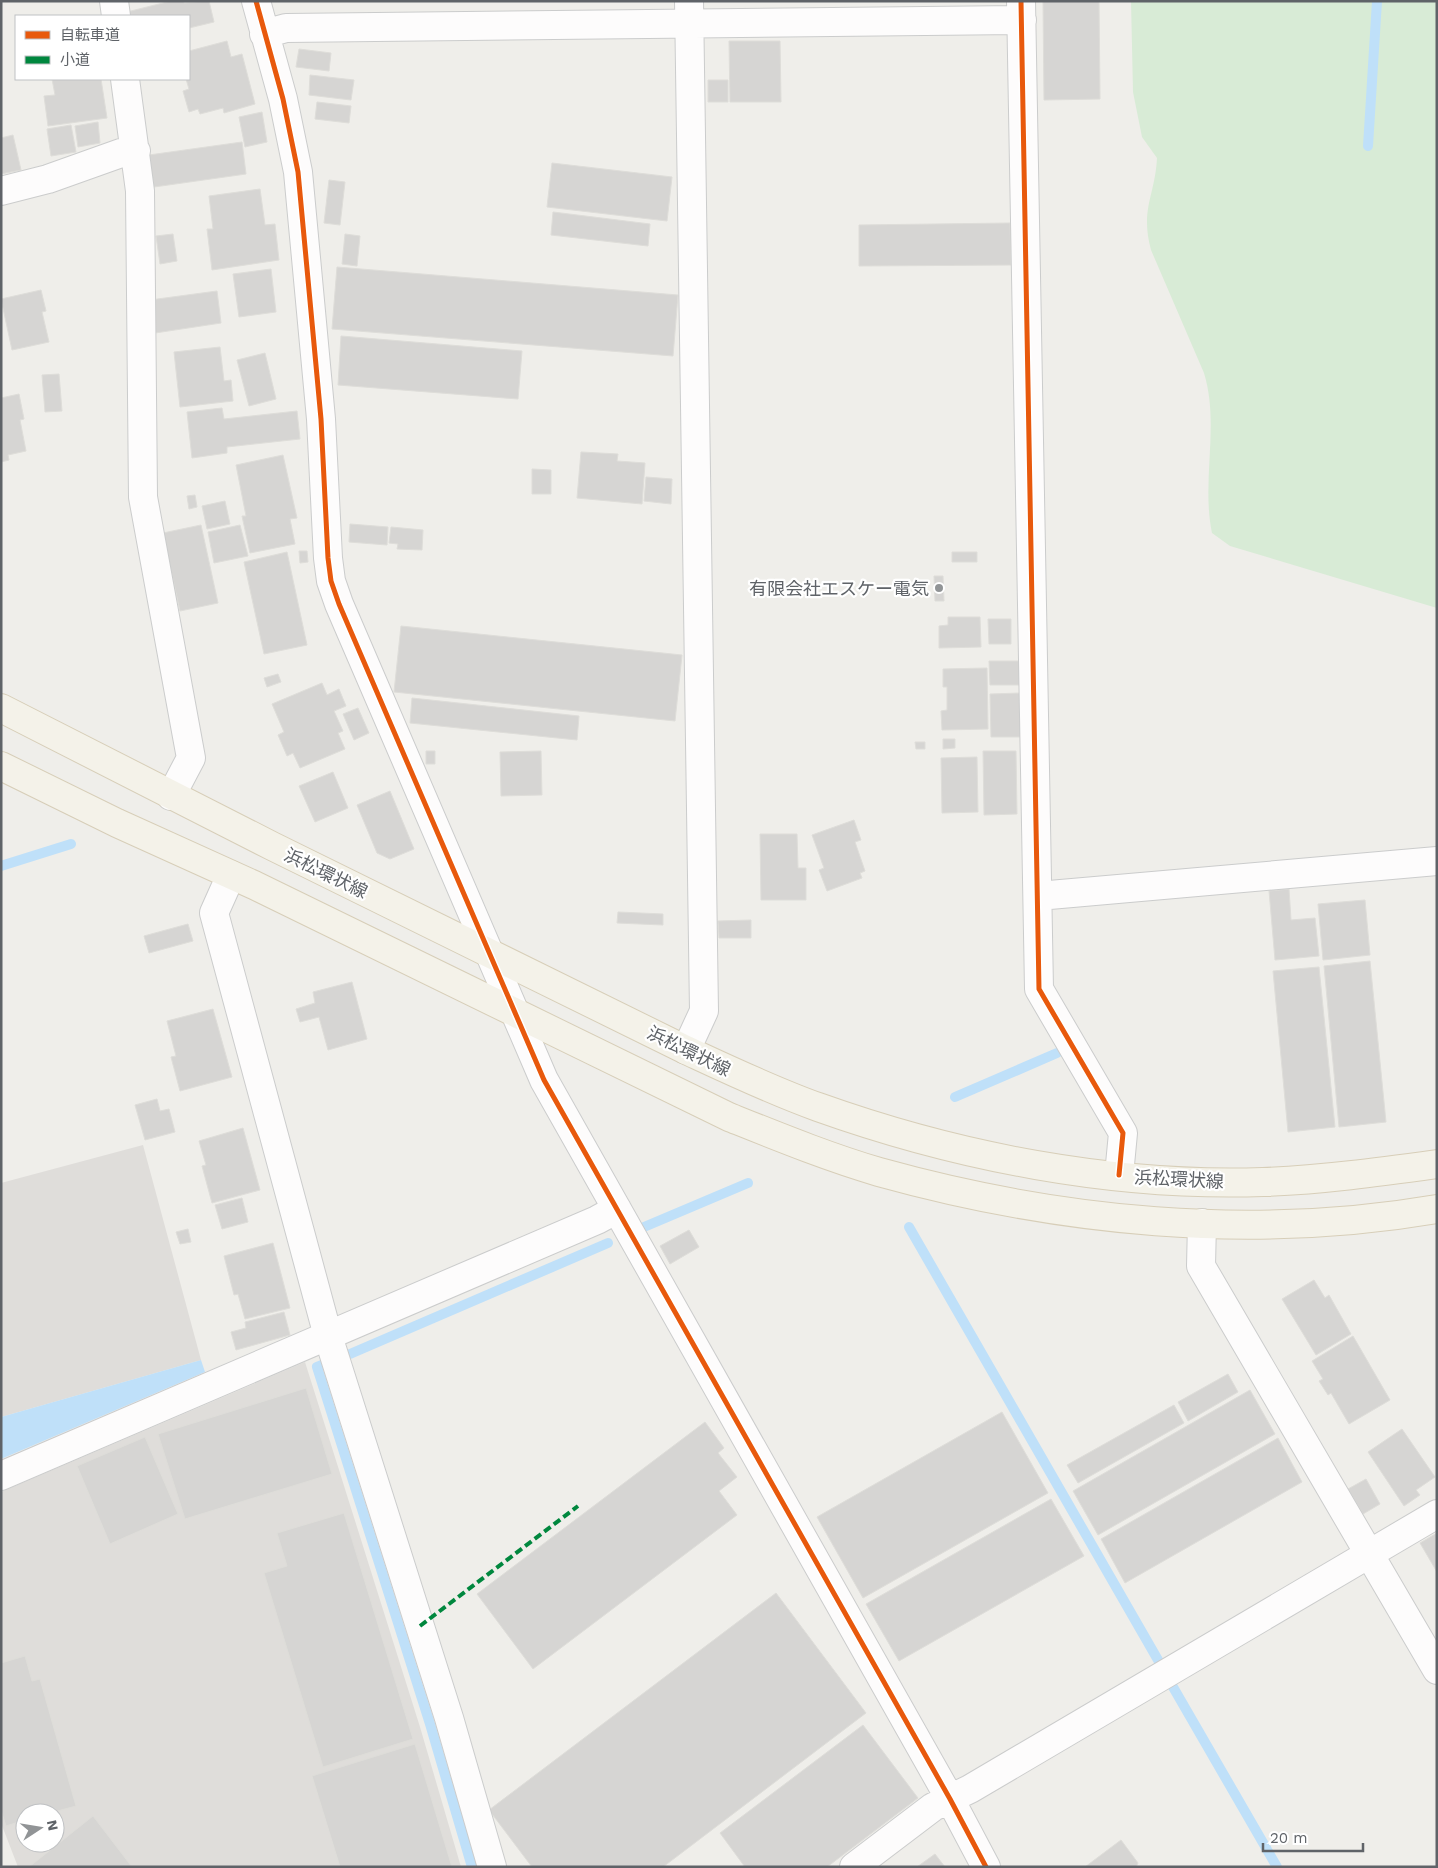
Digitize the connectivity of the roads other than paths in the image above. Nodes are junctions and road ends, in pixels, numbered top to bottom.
1 (114, 1) edge
2 (256, 1) edge
3 (1021, 11) edge
4 (689, 12) edge
5 (116, 15) edge
6 (264, 34) junction
7 (125, 80) edge
8 (136, 151) junction
9 (1, 191) edge
10 (1, 708) edge
11 (1, 766) edge
12 (171, 796) junction
13 (1437, 861) edge
14 (232, 875) junction
15 (1038, 896) junction
16 (490, 953) junction
17 (516, 1013) junction
18 (686, 1050) junction
19 (1437, 1164) edge
20 (1119, 1176) junction
21 (617, 1209) junction
22 (1437, 1209) edge
23 (1202, 1223) junction
24 (328, 1336) junction
25 (1, 1476) edge
26 (1437, 1514) edge
27 (1369, 1554) junction
28 (1437, 1670) edge
29 (950, 1799) junction
30 (492, 1867) edge
31 (854, 1867) edge
32 (986, 1867) edge

1 - 5 street
2 - 6 street
3 - 4 street
3 - 15 street
4 - 6 street
4 - 18 street
6 - 16 street
7 - 8 street
8 - 9 street
8 - 12 street
10 - 12 main road, 浜松環状線
11 - 14 main road
12 - 16 main road, 浜松環状線
13 - 15 street
14 - 17 main road
14 - 24 street
15 - 20 street
16 - 17 street
16 - 18 main road, 浜松環状線
17 - 21 street
17 - 23 main road
18 - 20 main road, 浜松環状線
19 - 20 main road, 浜松環状線
21 - 24 street
21 - 29 street
22 - 23 main road
23 - 27 street
24 - 25 street
24 - 30 street
26 - 27 street
27 - 28 street
27 - 29 street
29 - 31 street
29 - 32 street

